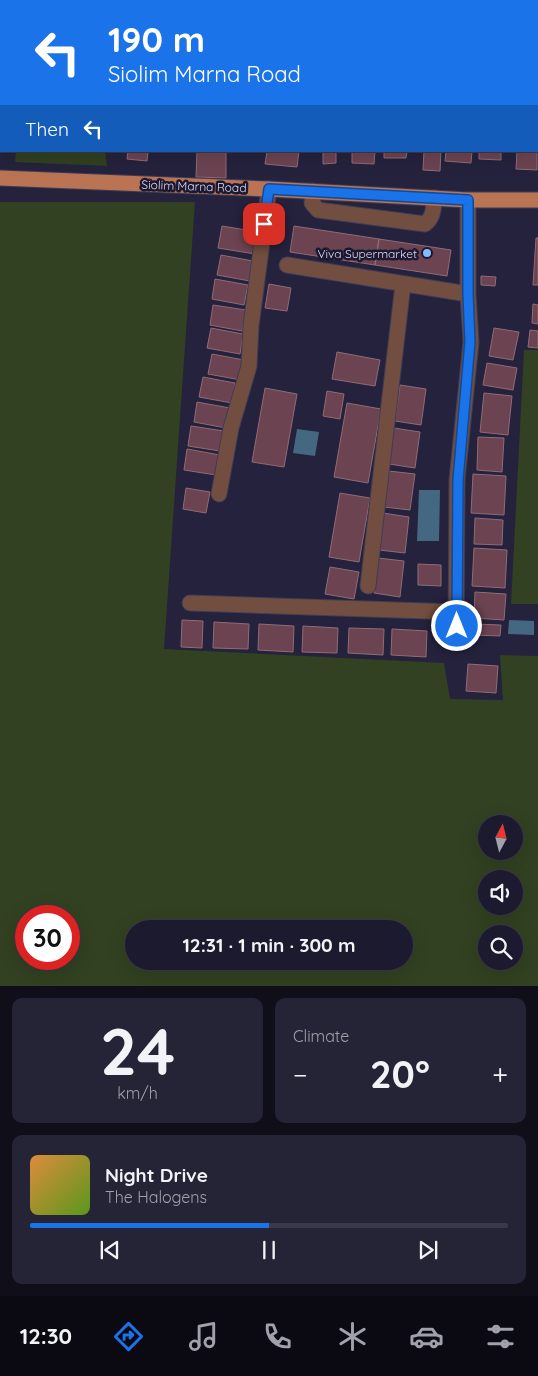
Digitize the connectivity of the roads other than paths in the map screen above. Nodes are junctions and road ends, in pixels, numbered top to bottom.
1 (0, 178) edge
2 (269, 189) junction
3 (313, 191) junction
4 (435, 198) junction
5 (468, 200) junction
6 (538, 200) edge
7 (287, 265) dead end
8 (403, 284) junction
9 (468, 294) junction
10 (219, 494) dead end
11 (368, 586) dead end
12 (190, 603) dead end
13 (457, 612) junction
14 (456, 640) dead end

1 - 2 main road, Siolim Marna Road
2 - 3 main road, Siolim Marna Road
2 - 10 street
3 - 4 main road, Siolim Marna Road
3 - 4 street
4 - 5 main road, Siolim Marna Road
5 - 6 main road, Siolim Marna Road
5 - 9 street
7 - 8 street
8 - 9 street
8 - 11 street
9 - 13 street
12 - 13 street
13 - 14 street

